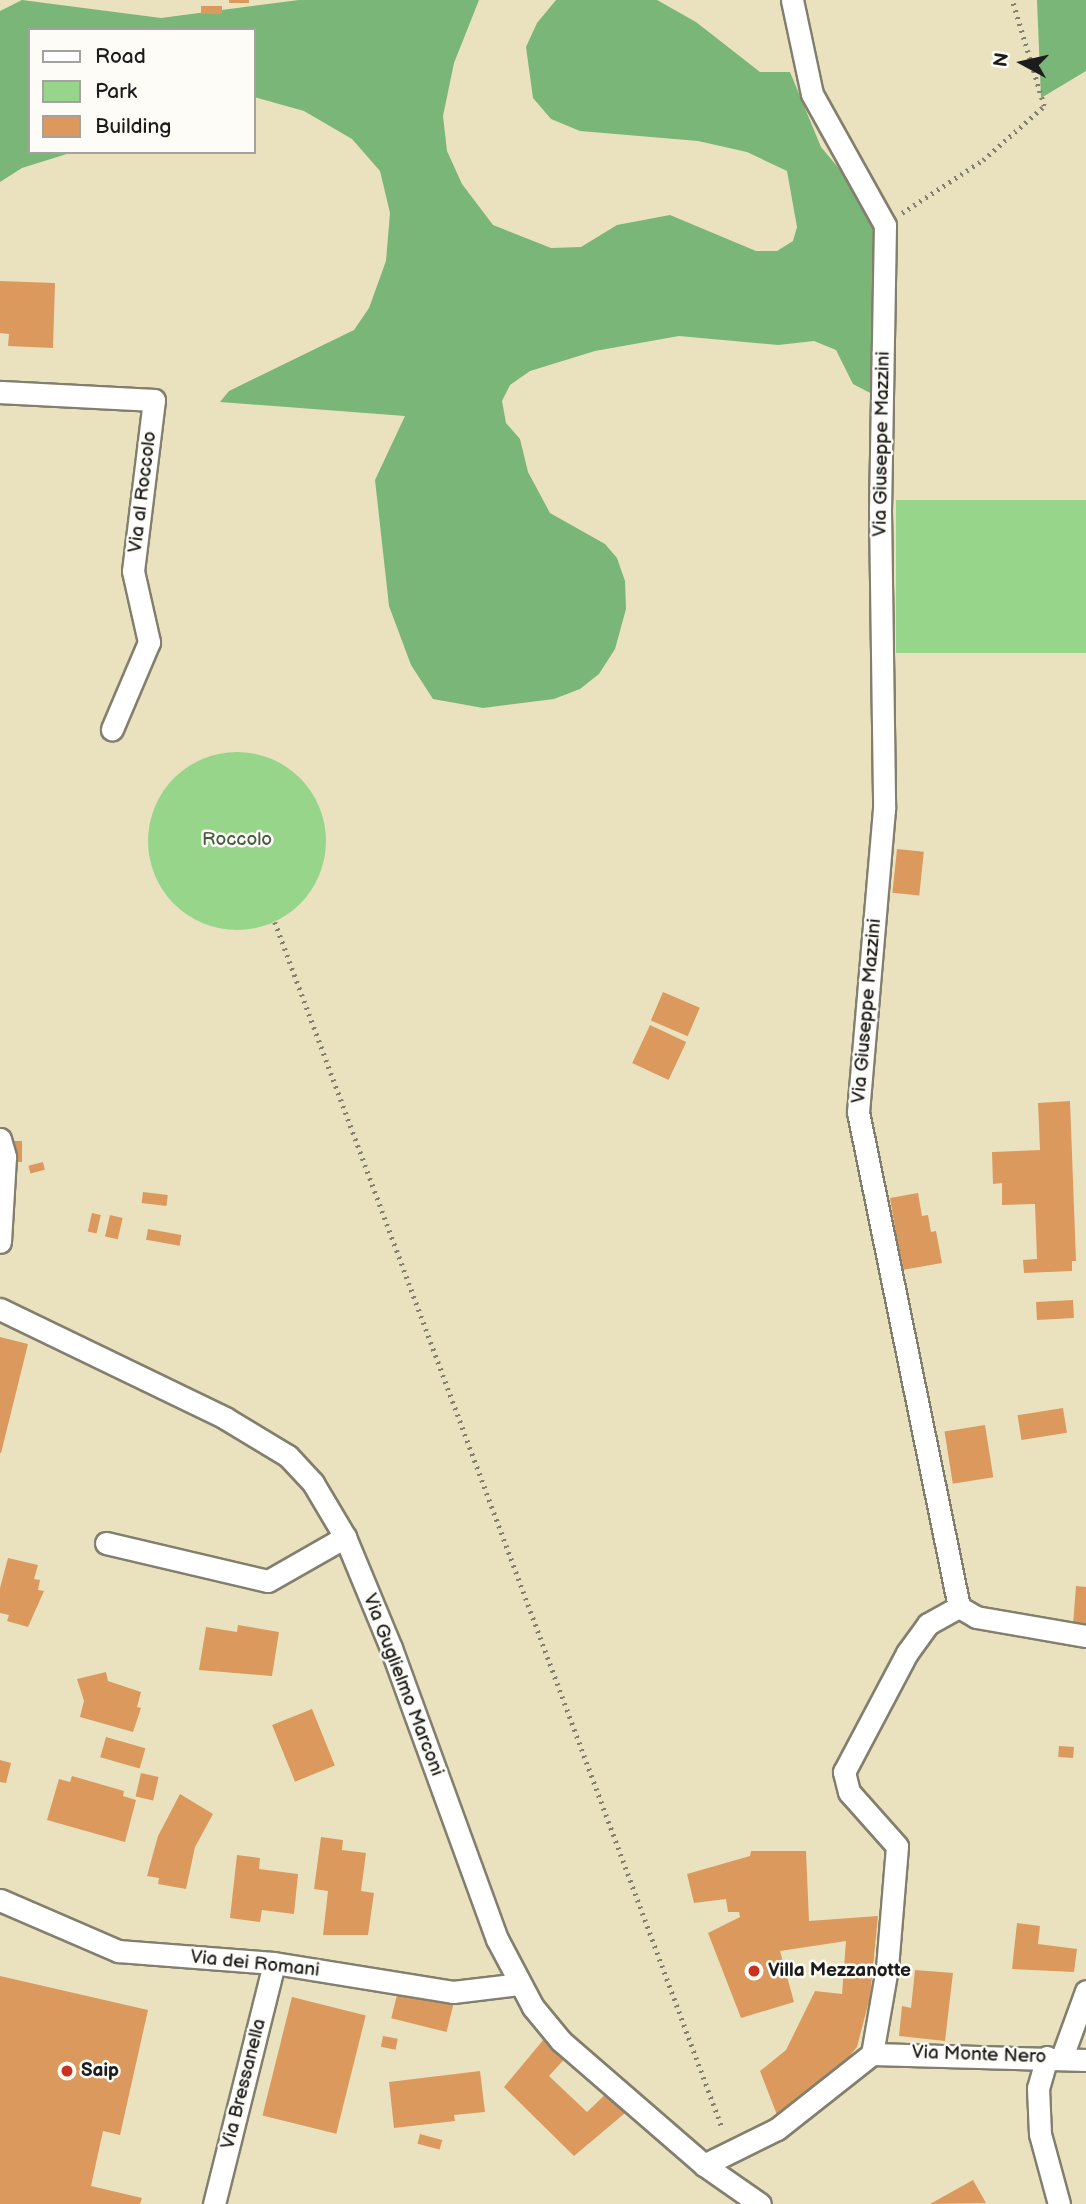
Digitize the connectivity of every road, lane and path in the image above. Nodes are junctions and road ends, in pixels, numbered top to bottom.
1 (792, 0) edge
2 (1012, 0) edge
3 (885, 225) junction
4 (0, 392) edge
5 (113, 729) dead end
6 (275, 922) dead end
7 (0, 1139) edge
8 (0, 1242) edge
9 (0, 1309) edge
10 (345, 1537) junction
11 (106, 1543) dead end
12 (959, 1607) junction
13 (1086, 1636) edge
14 (0, 1900) edge
15 (274, 1964) junction
16 (519, 1984) junction
17 (1086, 1991) edge
18 (872, 2054) junction
19 (1055, 2057) junction
20 (1086, 2060) edge
21 (722, 2127) dead end
22 (704, 2165) junction
23 (214, 2204) edge
24 (760, 2204) edge
25 (1059, 2204) edge

1 - 3 street
2 - 3 path
3 - 12 street, Via Giuseppe Mazzini
4 - 5 street, Via al Roccolo
6 - 21 path
7 - 8 street
9 - 10 street, Via Guglielmo Marconi
10 - 11 street
10 - 16 street, Via Guglielmo Marconi
12 - 13 street
12 - 18 street
14 - 15 street, Via dei Romani
15 - 16 street, Via dei Romani
15 - 23 street, Via Bressanella
16 - 22 street, Via Guglielmo Marconi
17 - 19 street
18 - 19 street, Via Monte Nero
18 - 22 street
19 - 20 street, Via Monte Nero
19 - 25 street
22 - 24 street, Via Guglielmo Marconi

